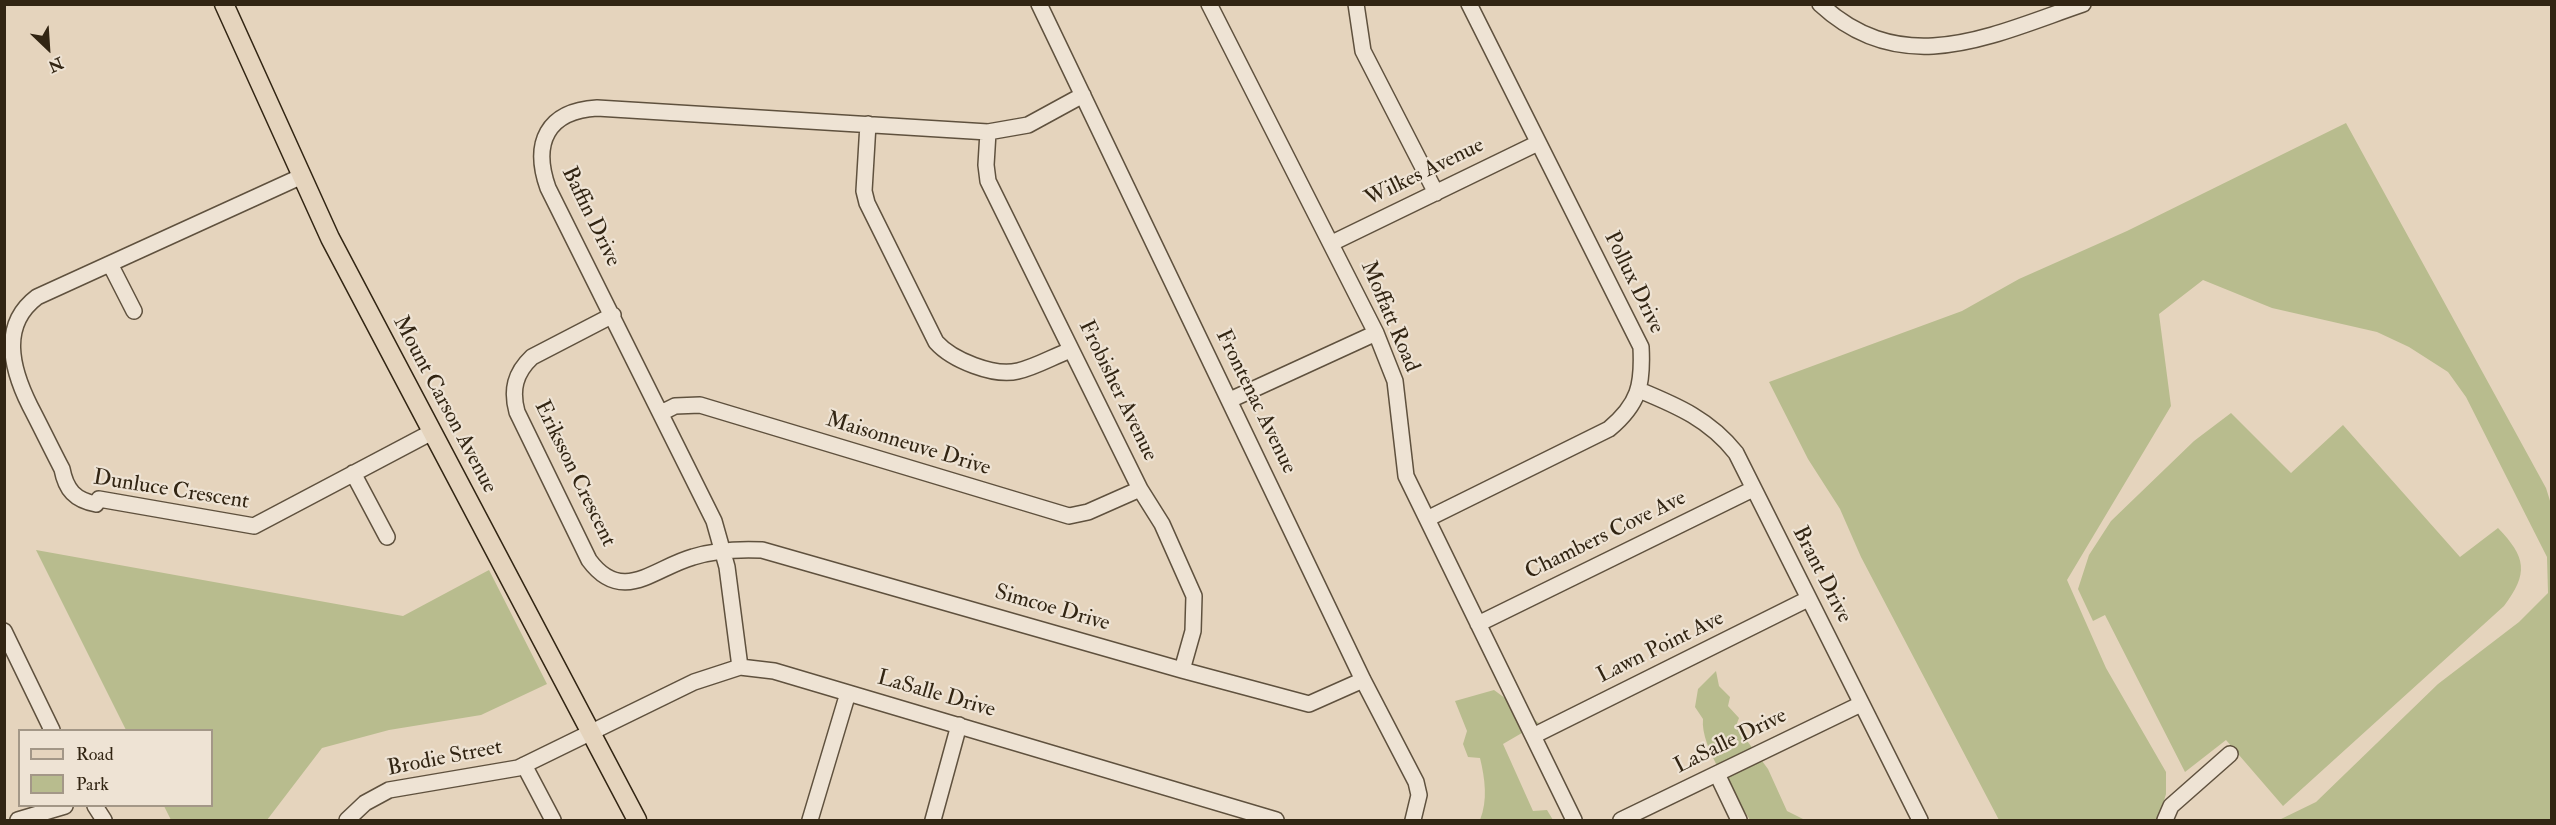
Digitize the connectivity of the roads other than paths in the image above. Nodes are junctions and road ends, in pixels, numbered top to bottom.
1 (224, 4) edge
2 (1039, 4) edge
3 (1209, 4) edge
4 (1356, 4) edge
5 (1469, 4) edge
6 (1820, 4) edge
7 (2083, 4) edge
8 (1083, 95) junction
9 (868, 124) junction
10 (988, 132) junction
11 (1538, 143) junction
12 (300, 177) junction
13 (1436, 194) junction
14 (1332, 243) junction
15 (110, 264) junction
16 (134, 311) dead end
17 (613, 315) junction
18 (1376, 333) junction
19 (1071, 350) junction
20 (1639, 390) junction
21 (1230, 400) junction
22 (661, 412) junction
23 (432, 432) junction
24 (353, 473) junction
25 (1140, 489) junction
26 (1753, 489) junction
27 (1427, 519) junction
28 (387, 537) dead end
29 (724, 550) junction
30 (1808, 599) junction
31 (1478, 624) junction
32 (4, 631) edge
33 (740, 667) junction
34 (1182, 670) junction
35 (1363, 680) junction
36 (848, 693) junction
37 (1861, 704) junction
38 (959, 725) junction
39 (52, 729) edge
40 (589, 732) junction
41 (1533, 736) junction
42 (2230, 754) dead end
43 (524, 765) junction
44 (1717, 774) junction
45 (62, 807) edge
46 (96, 807) edge
47 (18, 820) edge
48 (104, 820) edge
49 (347, 820) edge
50 (553, 820) edge
51 (637, 820) edge
52 (810, 820) edge
53 (933, 820) edge
54 (1276, 820) edge
55 (1413, 820) edge
56 (1574, 820) edge
57 (1621, 820) edge
58 (1739, 820) edge
59 (1920, 820) edge
60 (2165, 820) edge

1 - 12 main road, Mount Carson Avenue
2 - 8 street, Frontenac Avenue
3 - 14 street, Moffatt Road
4 - 13 street
5 - 11 street, Pollux Drive
6 - 7 street
8 - 10 street, Baffin Drive
8 - 21 street, Frontenac Avenue
9 - 10 street, Baffin Drive
9 - 17 street, Baffin Drive
9 - 19 street
10 - 19 street, Frobisher Avenue
11 - 13 street, Wilkes Avenue
11 - 20 street, Pollux Drive
12 - 15 street, Dunluce Crescent
12 - 23 main road, Mount Carson Avenue
13 - 14 street, Wilkes Avenue
14 - 18 street, Moffatt Road
15 - 16 street
15 - 24 street, Dunluce Crescent
17 - 22 street, Baffin Drive
17 - 29 street, Eriksson Crescent
18 - 21 street
18 - 27 street, Moffatt Road
19 - 25 street, Frobisher Avenue
20 - 26 street, Brant Drive
20 - 27 street, Pollux Drive
21 - 35 street, Frontenac Avenue
22 - 25 street, Maisonneuve Drive
22 - 29 street, Baffin Drive
23 - 24 street, Dunluce Crescent
23 - 40 main road, Mount Carson Avenue
24 - 28 street
25 - 34 street, Frobisher Avenue
26 - 30 street, Brant Drive
26 - 31 street, Chambers Cove Ave
27 - 31 street, Moffatt Road
29 - 33 street, Baffin Drive
29 - 34 street, Simcoe Drive
30 - 37 street, Brant Drive
30 - 41 street, Lawn Point Ave
31 - 41 street, Moffatt Road
32 - 39 street
33 - 36 street, LaSalle Drive
33 - 40 street, LaSalle Drive
34 - 35 street, Simcoe Drive
35 - 55 street, Frontenac Avenue
36 - 38 street, LaSalle Drive
36 - 52 street
37 - 44 street, LaSalle Drive
37 - 59 street, Brant Drive
38 - 53 street
38 - 54 street, LaSalle Drive
40 - 43 street, Brodie Street
40 - 51 main road, Mount Carson Avenue
41 - 56 street, Moffatt Road
42 - 60 street
43 - 49 street, Brodie Street
43 - 50 street
44 - 57 street, LaSalle Drive
44 - 58 street
45 - 47 street
46 - 48 street

